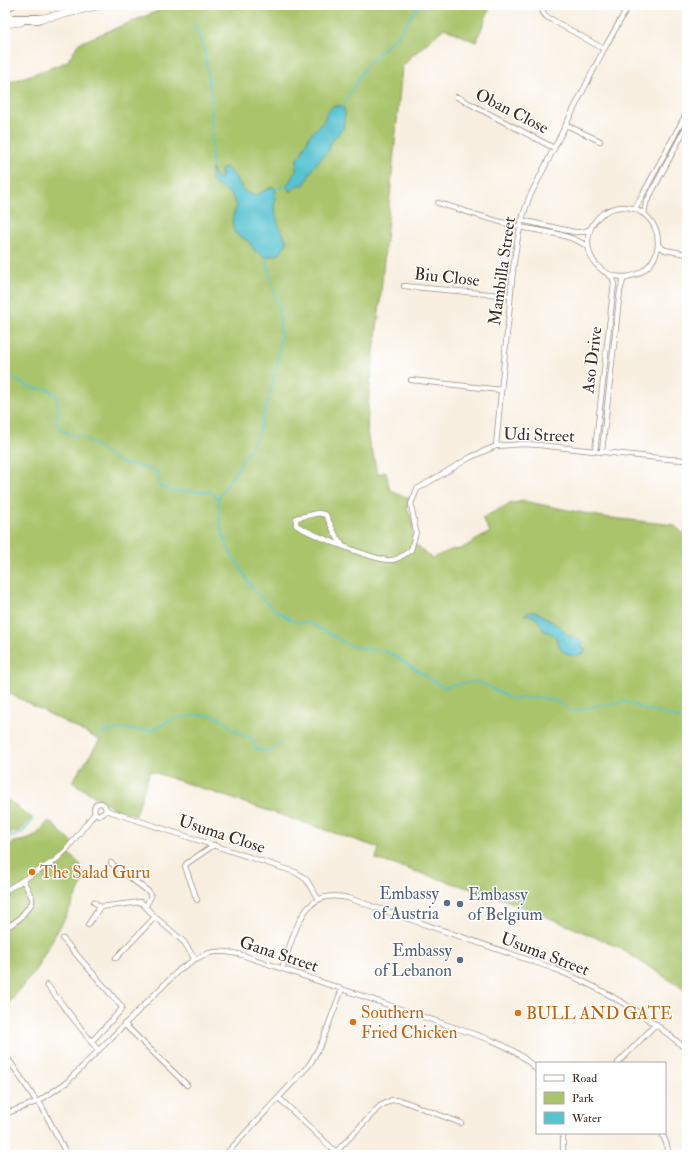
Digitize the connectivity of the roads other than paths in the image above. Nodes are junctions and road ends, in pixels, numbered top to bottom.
1 (10, 5) edge
2 (100, 5) edge
3 (544, 5) edge
4 (629, 5) edge
5 (680, 5) edge
6 (5, 6) edge
7 (687, 9) edge
8 (5, 19) edge
9 (38, 19) junction
10 (5, 24) edge
11 (604, 49) junction
12 (457, 97) dead end
13 (687, 112) edge
14 (566, 125) junction
15 (687, 125) edge
16 (600, 141) dead end
17 (554, 148) junction
18 (438, 203) dead end
19 (635, 209) junction
20 (644, 214) junction
21 (521, 220) junction
22 (519, 227) junction
23 (590, 229) junction
24 (658, 245) junction
25 (588, 247) junction
26 (687, 254) edge
27 (608, 274) junction
28 (628, 277) junction
29 (404, 286) dead end
30 (510, 296) junction
31 (411, 380) dead end
32 (501, 390) junction
33 (496, 446) junction
34 (595, 451) junction
35 (602, 452) junction
36 (687, 460) edge
37 (344, 546) junction
38 (106, 810) junction
39 (95, 813) junction
40 (214, 845) junction
41 (111, 863) dead end
42 (23, 880) junction
43 (5, 892) edge
44 (318, 899) junction
45 (197, 900) dead end
46 (94, 902) dead end
47 (146, 906) junction
48 (100, 907) junction
49 (155, 917) junction
50 (88, 925) dead end
51 (5, 929) edge
52 (63, 939) dead end
53 (116, 958) dead end
54 (194, 958) junction
55 (282, 968) junction
56 (46, 985) dead end
57 (342, 989) junction
58 (124, 1024) junction
59 (656, 1024) junction
60 (91, 1042) junction
61 (98, 1050) junction
62 (687, 1050) edge
63 (5, 1054) edge
64 (619, 1062) edge
65 (536, 1069) edge
66 (187, 1085) dead end
67 (280, 1098) junction
68 (38, 1101) junction
69 (5, 1114) edge
70 (461, 1123) dead end
71 (563, 1134) edge
72 (662, 1134) edge
73 (336, 1154) edge
74 (67, 1155) edge
75 (225, 1155) edge
76 (563, 1155) edge
77 (668, 1155) edge

1 - 6 highway
2 - 9 highway
3 - 11 street
4 - 11 street, Mambilla Street
5 - 7 street
8 - 9 highway
9 - 10 highway
11 - 14 street, Mambilla Street
12 - 17 street, Oban Close
13 - 19 street
14 - 16 street
14 - 17 street, Mambilla Street
15 - 20 street
17 - 21 street, Mambilla Street
18 - 22 street
19 - 20 street
19 - 23 street
20 - 24 street
21 - 22 street, Mambilla Street
21 - 23 street
22 - 25 street
22 - 30 street, Mambilla Street
23 - 25 street
24 - 26 street
24 - 28 street
25 - 27 street
27 - 28 street
27 - 34 street, Aso Drive
28 - 35 street, Aso Drive
29 - 30 street, Biu Close
30 - 32 street, Mambilla Street
31 - 32 street
32 - 33 street, Mambilla Street
33 - 34 street, Udi Street
33 - 37 street, Udi Street
34 - 35 street, Udi Street
35 - 36 street, Udi Street
37 - 37 street
38 - 39 street
38 - 39 street, Usuma Close
38 - 40 street, Usuma Close
39 - 42 street, Usuma Close
40 - 44 street, Usuma Close
40 - 45 street
41 - 47 street
42 - 43 street, Usuma Close
42 - 51 street
44 - 55 street
44 - 59 street, Usuma Street
46 - 48 street
47 - 48 street
47 - 49 street
48 - 50 street
49 - 53 street
49 - 54 street
52 - 60 street
54 - 55 street, Gana Street
54 - 58 street, Gana Street
55 - 57 street, Gana Street
56 - 60 street
57 - 65 street, Gana Street
57 - 67 street
58 - 61 street, Gana Street
58 - 66 street
59 - 62 street, Usuma Street
59 - 64 street
60 - 61 street
61 - 68 street, Gana Street
63 - 68 street
67 - 73 street
67 - 75 street
68 - 69 street, Gana Street
68 - 74 street
70 - 73 street
71 - 76 street
72 - 77 street

